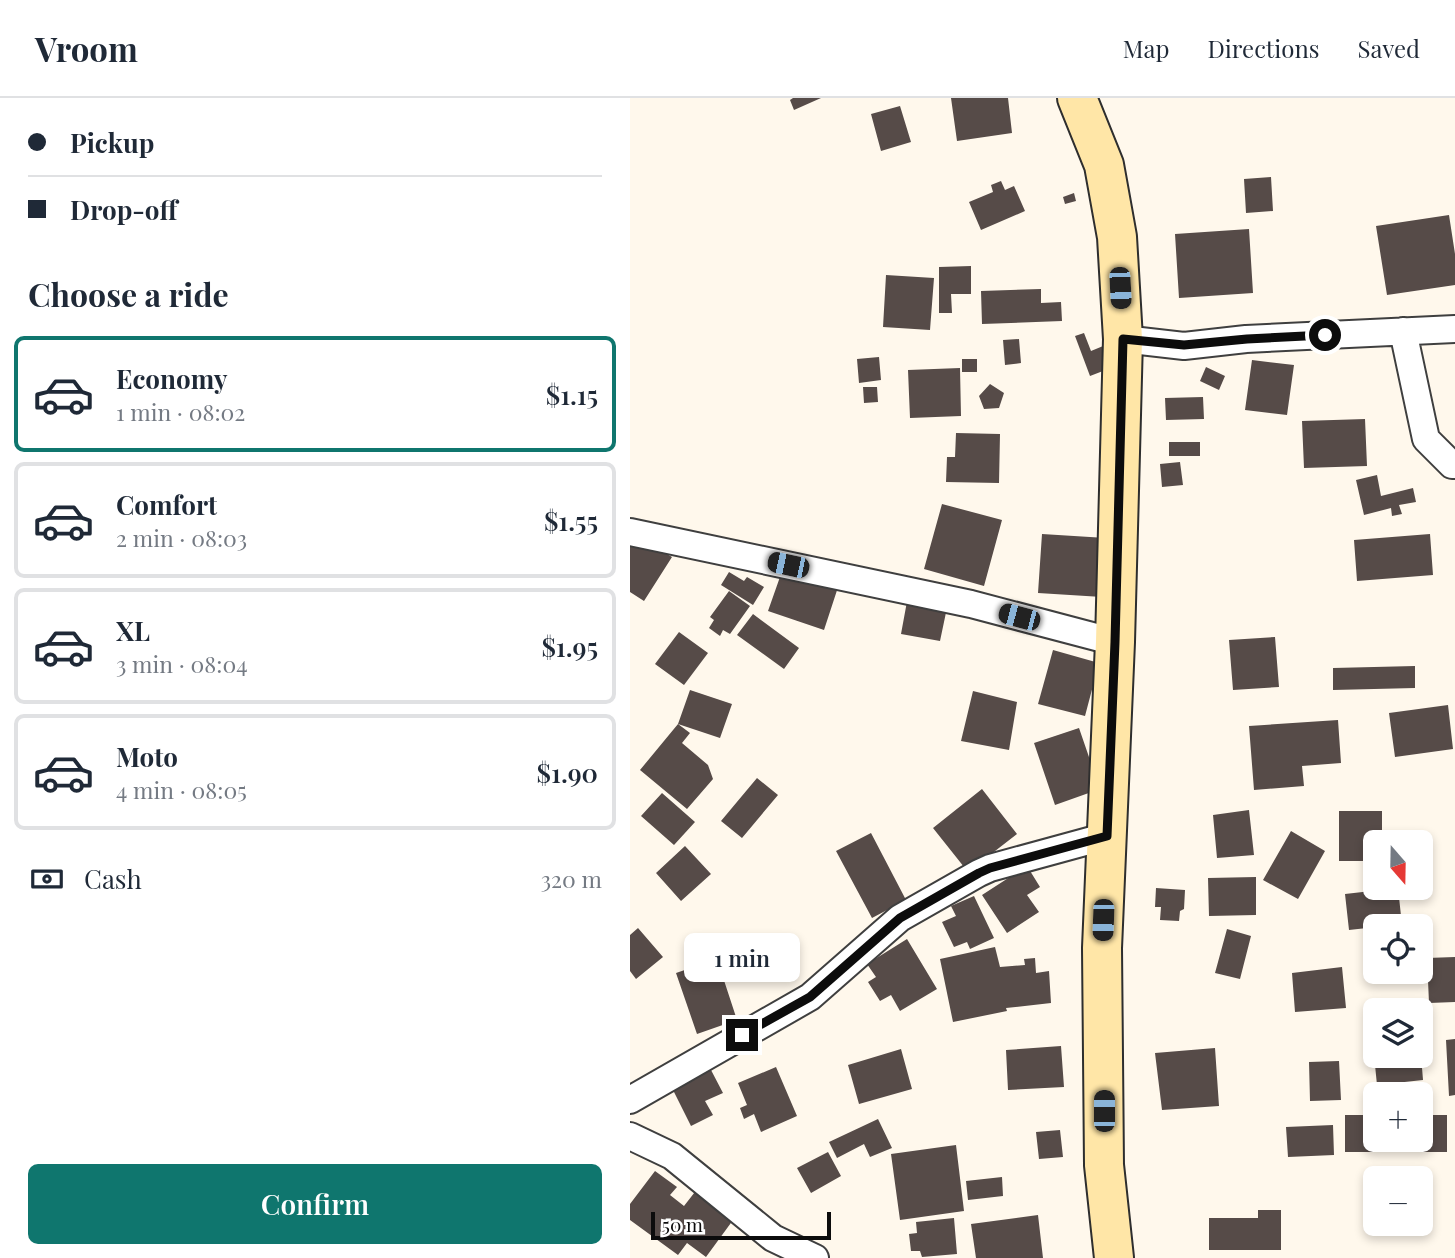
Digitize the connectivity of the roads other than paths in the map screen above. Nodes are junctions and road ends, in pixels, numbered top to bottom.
1 (1077, 98) edge
2 (1455, 329) edge
3 (1403, 331) junction
4 (1123, 339) junction
5 (1455, 465) edge
6 (630, 531) edge
7 (1115, 642) junction
8 (1107, 836) junction
9 (630, 1100) edge
10 (630, 1136) edge
11 (815, 1258) edge
12 (1114, 1258) edge

1 - 4 street
2 - 3 street
3 - 4 street
3 - 5 street
4 - 7 street
6 - 7 street
7 - 8 street
8 - 9 street
8 - 12 street
10 - 11 street

